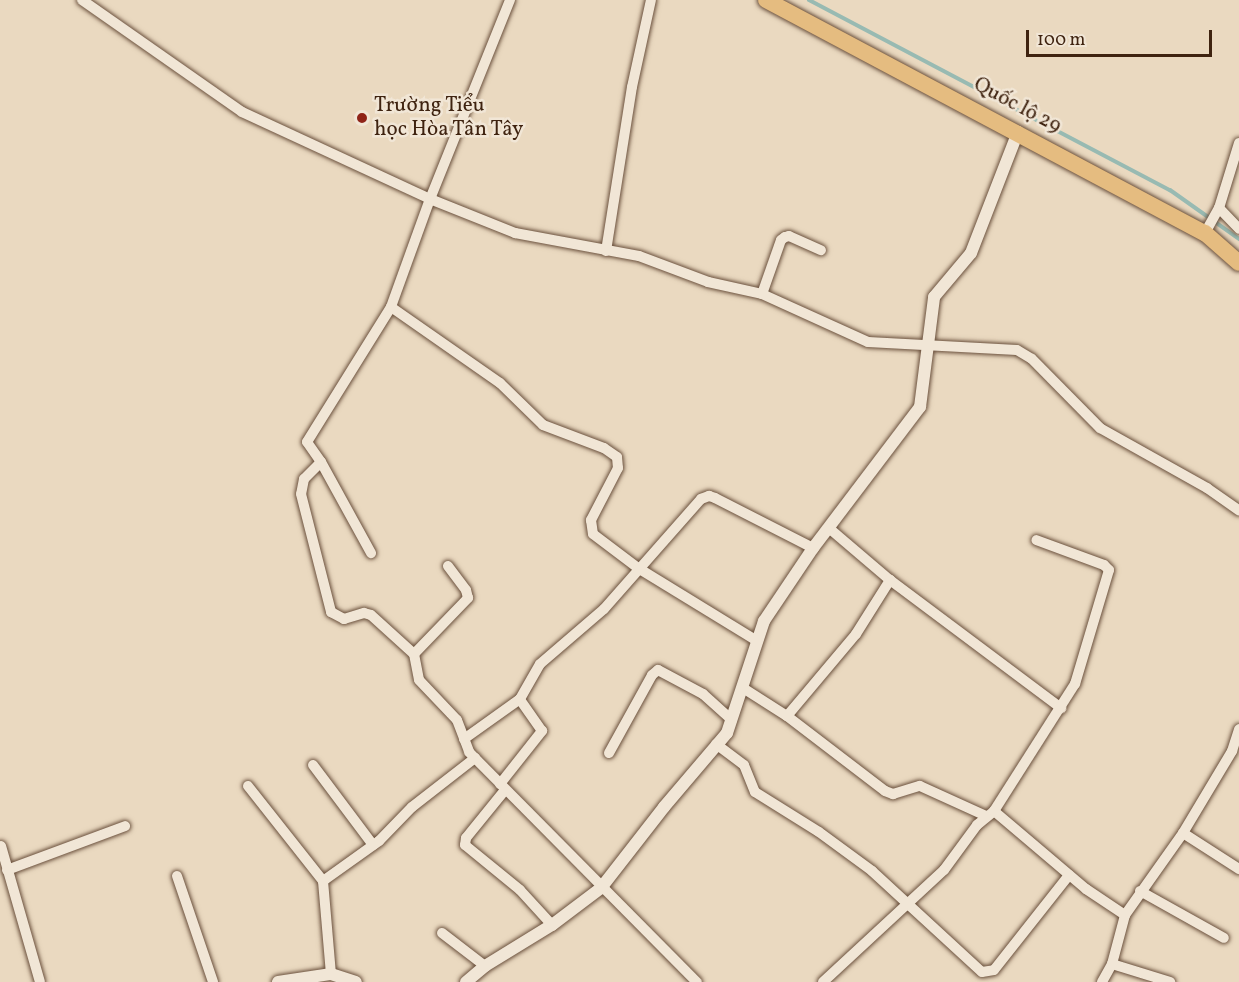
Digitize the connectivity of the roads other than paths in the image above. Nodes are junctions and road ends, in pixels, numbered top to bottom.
1 (82, 0) edge
2 (510, 0) edge
3 (651, 0) edge
4 (766, 0) edge
5 (1018, 132) junction
6 (1239, 143) edge
7 (430, 199) junction
8 (1219, 208) junction
9 (1209, 229) junction
10 (1239, 229) edge
11 (821, 250) dead end
12 (606, 251) junction
13 (1239, 263) edge
14 (762, 294) junction
15 (392, 307) junction
16 (927, 344) junction
17 (321, 462) junction
18 (1239, 510) edge
19 (830, 529) junction
20 (1036, 540) dead end
21 (813, 548) junction
22 (371, 553) dead end
23 (448, 566) dead end
24 (638, 568) junction
25 (890, 580) junction
26 (758, 640) junction
27 (414, 654) junction
28 (742, 688) junction
29 (520, 699) junction
30 (1061, 708) junction
31 (787, 716) junction
32 (732, 720) junction
33 (1239, 729) edge
34 (464, 739) junction
35 (716, 744) junction
36 (1235, 751) edge
37 (609, 753) dead end
38 (475, 758) junction
39 (313, 765) dead end
40 (248, 786) dead end
41 (502, 787) junction
42 (990, 814) junction
43 (125, 826) dead end
44 (1183, 833) junction
45 (373, 845) junction
46 (1, 846) edge
47 (1239, 869) edge
48 (7, 870) junction
49 (1070, 875) junction
50 (177, 876) dead end
51 (323, 882) junction
52 (601, 888) junction
53 (1140, 891) junction
54 (907, 904) junction
55 (1125, 915) junction
56 (552, 925) junction
57 (442, 933) dead end
58 (1224, 938) dead end
59 (1112, 964) junction
60 (485, 966) junction
61 (331, 974) junction
62 (286, 981) edge
63 (40, 982) edge
64 (213, 982) edge
65 (355, 982) edge
66 (466, 982) edge
67 (697, 982) edge
68 (823, 982) edge
69 (1102, 982) edge
70 (1170, 982) edge

1 - 7 street
2 - 7 street
3 - 12 street
4 - 5 highway, Quốc lộ 29
5 - 9 highway, Quốc lộ 29
5 - 16 street
6 - 8 street
7 - 12 street
7 - 15 street
8 - 9 street
8 - 10 street
9 - 13 highway, Quốc lộ 29
11 - 14 street
12 - 14 street
14 - 16 street
15 - 17 street
15 - 24 street
16 - 18 street
16 - 19 street
17 - 22 street
17 - 27 street
19 - 21 street
19 - 25 street
20 - 30 street
21 - 24 street
21 - 26 street
23 - 27 street
24 - 26 street
24 - 29 street
25 - 30 street
25 - 31 street
26 - 28 street
27 - 34 street
28 - 31 street
28 - 32 street
29 - 34 street
29 - 41 street
30 - 42 street
31 - 42 street
32 - 35 street
32 - 37 street
33 - 36 street
34 - 38 street
35 - 52 street
35 - 54 street
36 - 44 street
38 - 41 street
38 - 45 street
39 - 45 street
40 - 51 street
41 - 52 street
41 - 56 street
42 - 49 street
42 - 54 street
43 - 48 street
44 - 47 street
44 - 53 street
45 - 51 street
46 - 48 street
48 - 63 street
49 - 54 street
49 - 55 street
50 - 64 street
51 - 61 street
52 - 56 street
52 - 67 street
53 - 55 street
53 - 58 street
54 - 68 street
55 - 59 street
56 - 60 street
57 - 60 street
59 - 69 street
59 - 70 street
60 - 66 street
61 - 62 street
61 - 65 street

